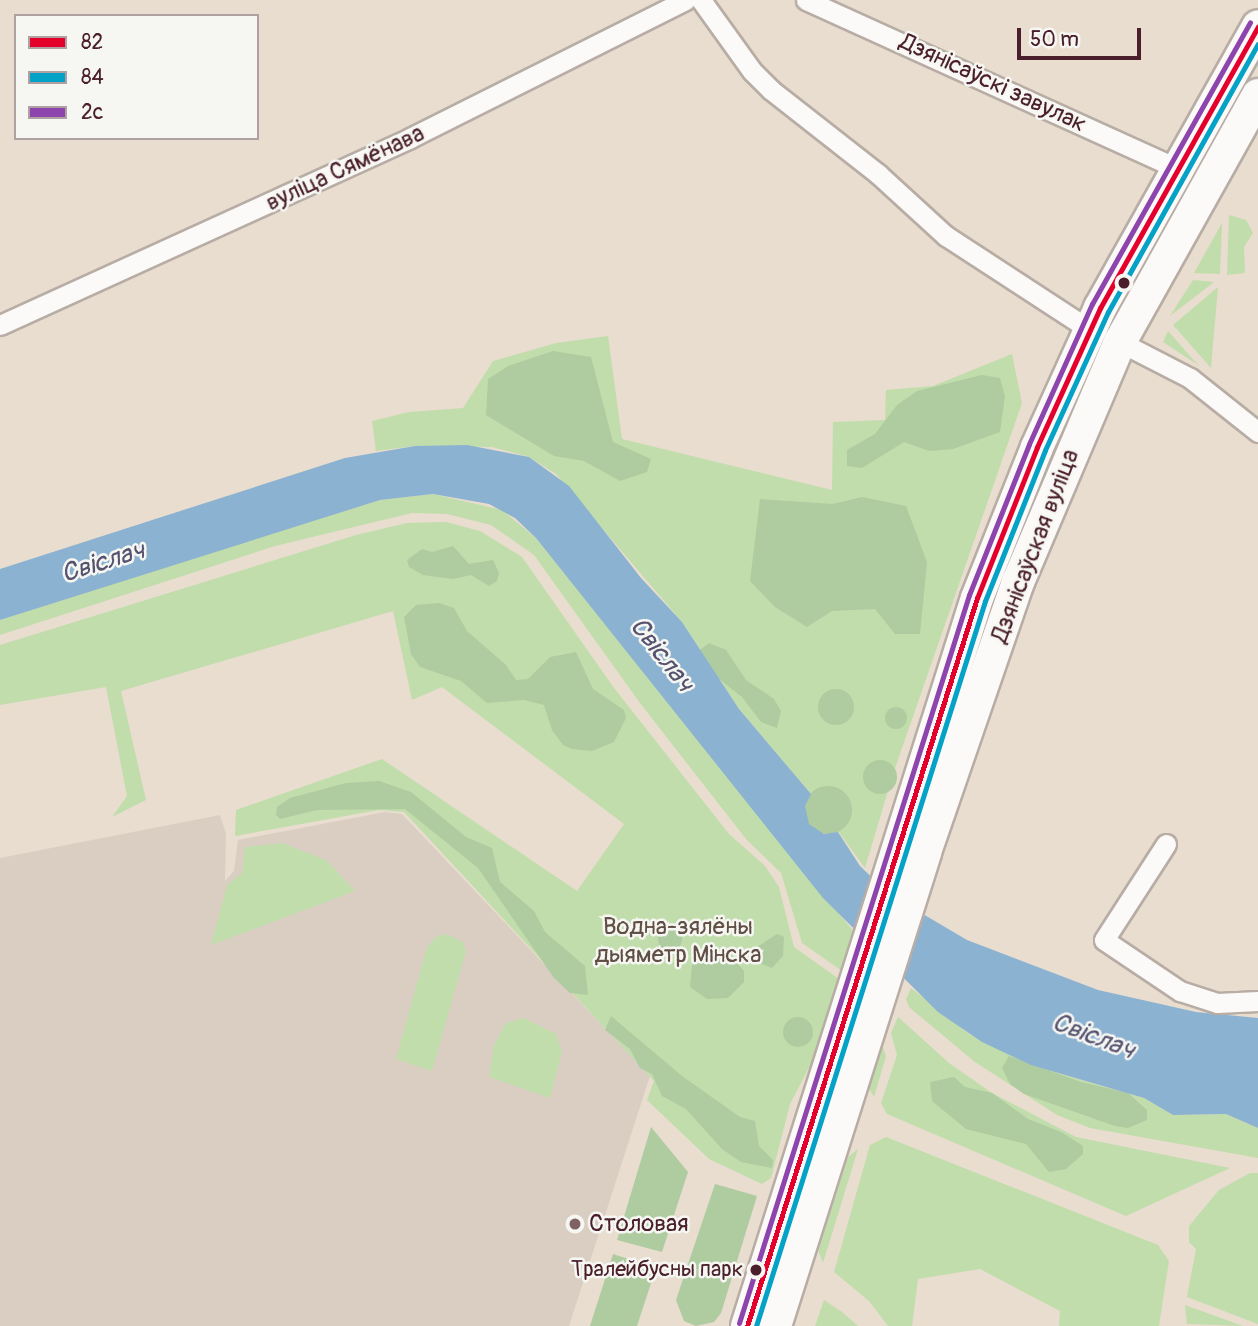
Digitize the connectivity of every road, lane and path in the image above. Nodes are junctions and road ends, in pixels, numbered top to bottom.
1 (685, 0) edge
2 (701, 0) edge
3 (806, 0) edge
4 (1258, 26) edge
5 (1258, 95) edge
6 (1184, 161) junction
7 (1203, 195) junction
8 (0, 325) edge
9 (1090, 330) junction
10 (1120, 342) junction
11 (1258, 432) edge
12 (1166, 844) dead end
13 (912, 848) junction
14 (1258, 1002) edge
15 (857, 1019) junction
16 (747, 1326) edge
17 (775, 1326) edge

1 - 8 street, вуліца Сямёнава
2 - 9 street
3 - 6 street, Дзянісаўскі завулак
4 - 6 main road, Дзянісаўская вуліца
5 - 7 main road, Дзянісаўская вуліца
6 - 7 main road
6 - 9 main road, Дзянісаўская вуліца
7 - 10 main road, Дзянісаўская вуліца
9 - 13 main road, Дзянісаўская вуліца
10 - 11 street
10 - 13 main road, Дзянісаўская вуліца
12 - 14 street
13 - 15 main road, Дзянісаўская вуліца
15 - 16 main road
15 - 17 main road

